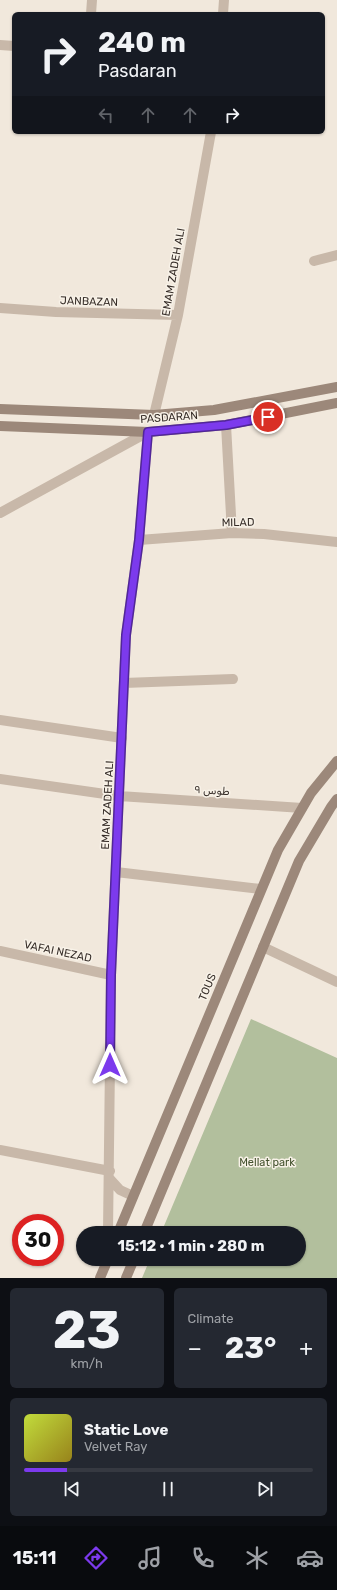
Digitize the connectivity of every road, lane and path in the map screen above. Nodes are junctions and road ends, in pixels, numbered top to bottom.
1 (92, 0) edge
2 (224, 0) edge
3 (91, 12) edge
4 (223, 12) edge
5 (0, 45) edge
6 (12, 46) edge
7 (211, 134) edge
8 (337, 255) edge
9 (314, 261) dead end
10 (0, 308) edge
11 (178, 316) junction
12 (337, 387) edge
13 (337, 403) edge
14 (0, 409) edge
15 (154, 415) junction
16 (226, 425) junction
17 (0, 426) edge
18 (148, 432) junction
19 (0, 513) edge
20 (232, 533) junction
21 (139, 540) junction
22 (337, 542) edge
23 (233, 679) dead end
24 (124, 683) junction
25 (0, 720) edge
26 (122, 738) junction
27 (337, 761) edge
28 (0, 779) edge
29 (119, 796) junction
30 (337, 799) edge
31 (302, 808) junction
32 (116, 872) junction
33 (261, 889) junction
34 (263, 947) junction
35 (0, 951) edge
36 (111, 975) junction
37 (337, 982) edge
38 (0, 1150) edge
39 (110, 1175) junction
40 (133, 1196) junction
41 (108, 1226) edge
42 (121, 1226) edge
43 (147, 1226) edge
44 (105, 1266) edge
45 (131, 1266) edge
46 (100, 1278) edge
47 (126, 1278) edge

1 - 3 street
2 - 4 street
5 - 6 street
7 - 11 street, EMAM ZADEH ALI
8 - 9 street
10 - 11 street, JANBAZAN
11 - 15 street, EMAM ZADEH ALI
12 - 15 street, PASDARAN
13 - 16 street, PASDARAN
14 - 15 street, PASDARAN
16 - 18 street, PASDARAN
16 - 20 street
17 - 18 street, PASDARAN
18 - 19 street
18 - 21 street, EMAM ZADEH ALI
20 - 21 street, MILAD
20 - 22 street, MILAD
21 - 24 street, EMAM ZADEH ALI
23 - 24 street
24 - 26 street, EMAM ZADEH ALI
25 - 26 street
26 - 29 street, EMAM ZADEH ALI
27 - 31 street, TOUS
28 - 29 street, طوس ۹
29 - 31 street, طوس ۹
29 - 32 street, EMAM ZADEH ALI
30 - 34 street
31 - 33 street, TOUS
32 - 33 street
32 - 36 street, EMAM ZADEH ALI
33 - 40 street, TOUS
34 - 37 street
34 - 43 street
35 - 36 street, VAFAI NEZAD
36 - 39 street, EMAM ZADEH ALI
38 - 39 street
39 - 40 street
39 - 41 street, EMAM ZADEH ALI
40 - 42 street, TOUS
44 - 46 street
45 - 47 street

